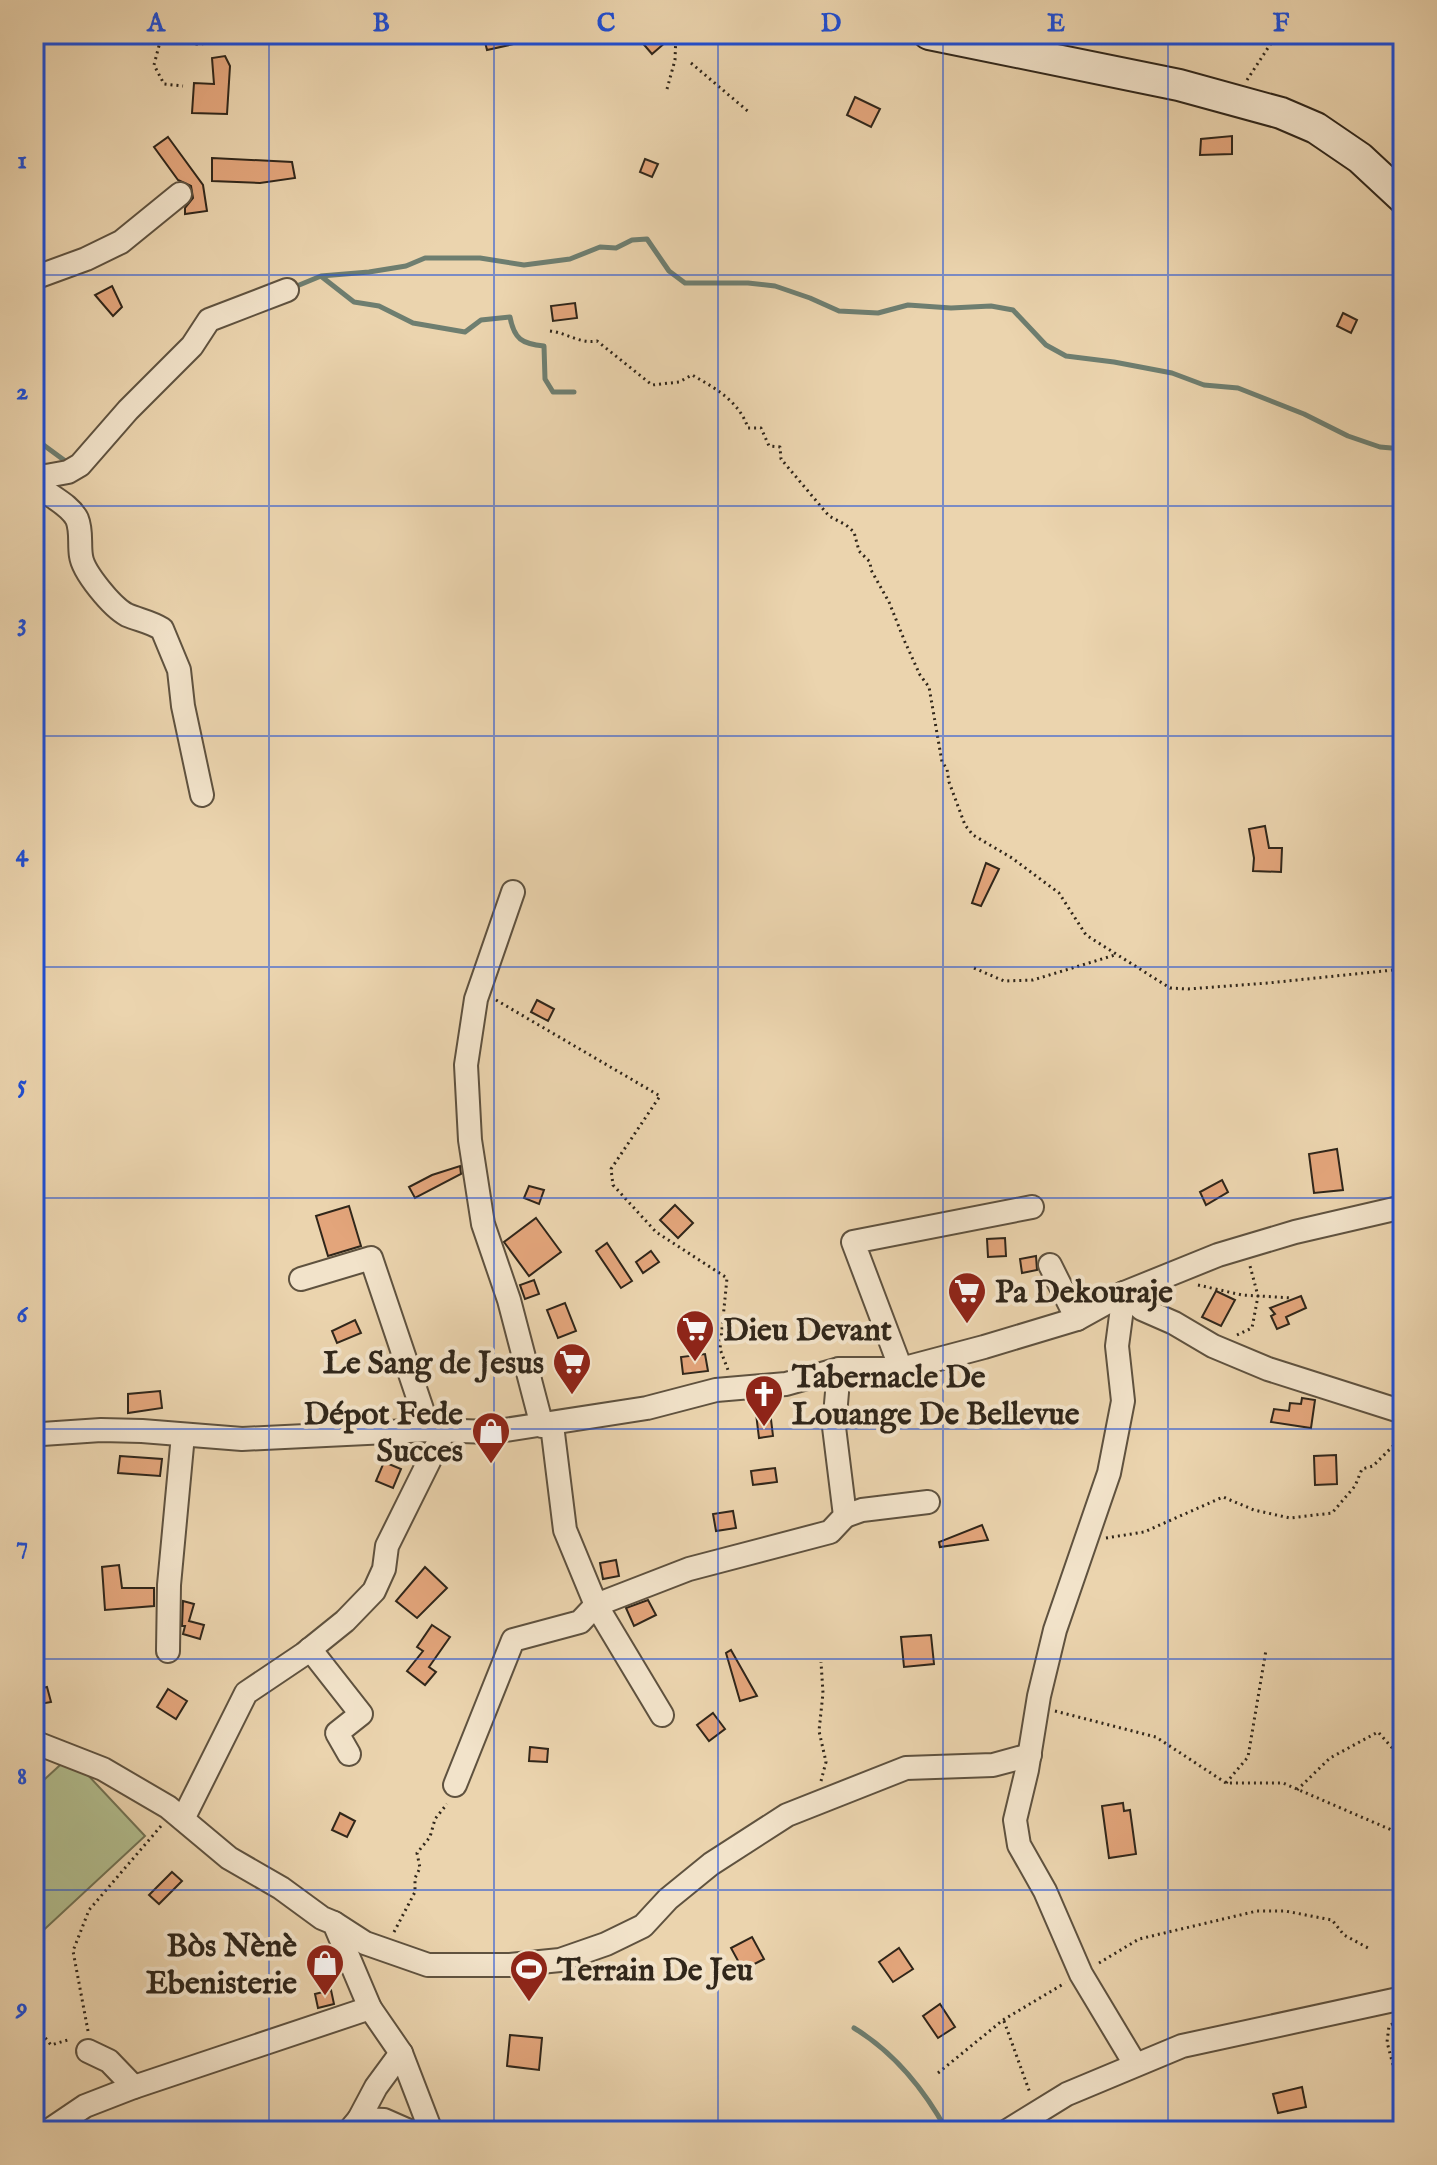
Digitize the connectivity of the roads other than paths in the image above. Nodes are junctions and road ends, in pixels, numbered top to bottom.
1 (929, 34) edge
2 (982, 39) edge
3 (180, 194) dead end
4 (1403, 198) edge
5 (34, 278) edge
6 (287, 290) dead end
7 (34, 475) edge
8 (34, 482) edge
9 (202, 795) dead end
10 (513, 892) dead end
11 (1032, 1207) dead end
12 (1403, 1207) edge
13 (1050, 1265) dead end
14 (301, 1279) dead end
15 (1124, 1293) junction
16 (1077, 1319) junction
17 (839, 1369) junction
18 (901, 1369) junction
19 (1403, 1412) edge
20 (547, 1425) junction
21 (437, 1431) junction
22 (34, 1432) edge
23 (183, 1435) junction
24 (928, 1502) dead end
25 (845, 1516) junction
26 (596, 1605) junction
27 (310, 1649) junction
28 (168, 1651) dead end
29 (662, 1715) dead end
30 (34, 1742) edge
31 (349, 1754) dead end
32 (1030, 1755) junction
33 (455, 1785) road end
34 (178, 1815) junction
35 (334, 1923) junction
36 (1403, 1998) edge
37 (370, 2008) junction
38 (88, 2043) road end
39 (401, 2053) junction
40 (1135, 2064) junction
41 (134, 2087) junction
42 (354, 2125) edge
43 (48, 2131) edge
44 (409, 2131) edge
45 (431, 2131) edge
46 (1007, 2131) edge

1 - 2 street
2 - 4 street
3 - 5 street
6 - 7 street
8 - 9 street
10 - 20 street
11 - 18 street
12 - 15 street
13 - 16 street
14 - 21 street
15 - 16 street
15 - 19 street
15 - 32 street
16 - 18 street
17 - 18 street
17 - 20 street
17 - 25 street
20 - 21 street
20 - 26 street
21 - 23 street
21 - 27 street
22 - 23 street
23 - 28 street
24 - 25 street
25 - 26 street
26 - 29 street
26 - 33 street
27 - 31 street
27 - 34 street
30 - 34 street
32 - 35 street
32 - 40 street
34 - 35 street
35 - 37 street
36 - 40 street
37 - 39 street
37 - 41 street
38 - 41 street
39 - 42 street
39 - 45 street
40 - 46 street
41 - 43 street
42 - 44 street

